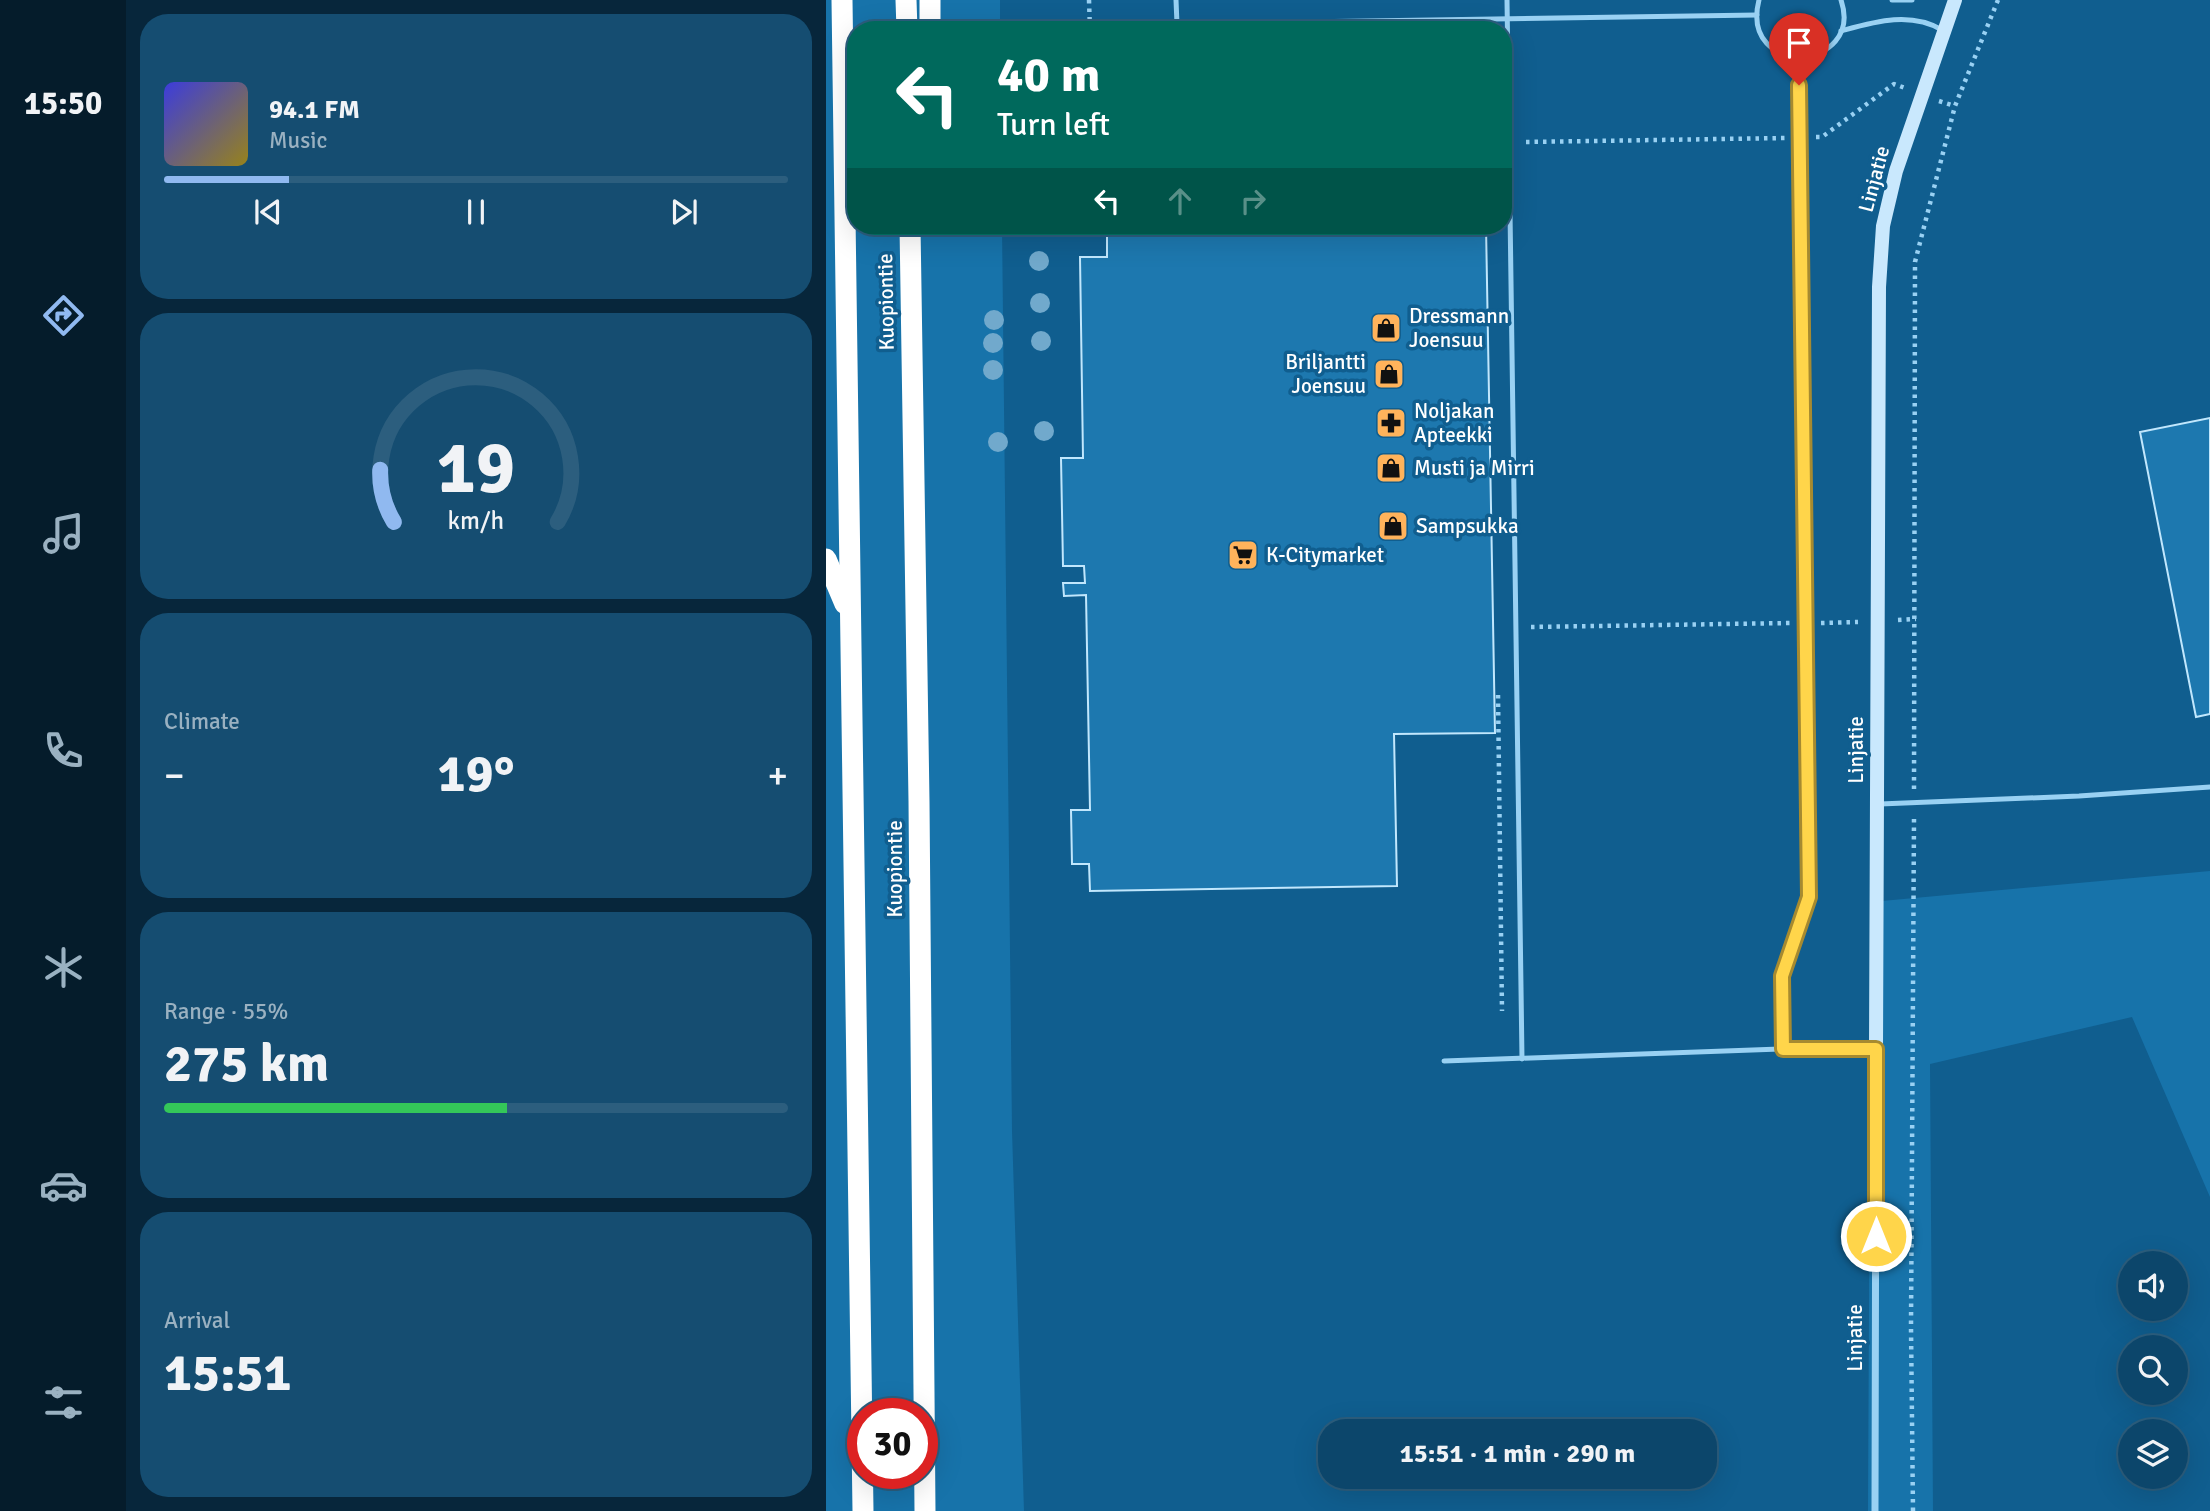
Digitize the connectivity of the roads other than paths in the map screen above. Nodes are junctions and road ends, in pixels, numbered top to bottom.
1 (842, 0) edge
2 (906, 0) edge
3 (930, 0) edge
4 (1176, 0) edge
5 (1507, 0) edge
6 (1759, 0) edge
7 (1841, 0) edge
8 (1892, 0) edge
9 (1912, 0) edge
10 (1955, 0) edge
11 (1757, 15) junction
12 (1507, 19) junction
13 (907, 21) edge
14 (930, 21) edge
15 (1177, 21) edge
16 (1375, 21) edge
17 (1943, 30) junction
18 (1841, 31) junction
19 (1799, 58) junction
20 (910, 235) edge
21 (1510, 235) edge
22 (826, 559) edge
23 (850, 616) junction
24 (2210, 786) edge
25 (1877, 804) junction
26 (1783, 1049) junction
27 (1876, 1049) junction
28 (1521, 1059) junction
29 (1444, 1060) dead end
30 (863, 1511) edge
31 (925, 1511) edge
32 (1875, 1511) edge

1 - 23 highway, Kuopiontie
2 - 13 highway
3 - 14 highway
4 - 15 lane
5 - 12 lane
6 - 11 lane
7 - 18 lane
8 - 9 lane
10 - 17 street, Linjatie
11 - 12 lane
11 - 19 lane
12 - 16 lane
17 - 18 lane
17 - 25 street, Linjatie
18 - 19 lane
19 - 26 lane
20 - 31 highway, Kuopiontie
21 - 28 lane
22 - 23 highway
23 - 30 highway, Kuopiontie
24 - 25 lane
25 - 27 street, Linjatie
26 - 27 lane
26 - 28 lane
27 - 32 street, Linjatie
28 - 29 lane

